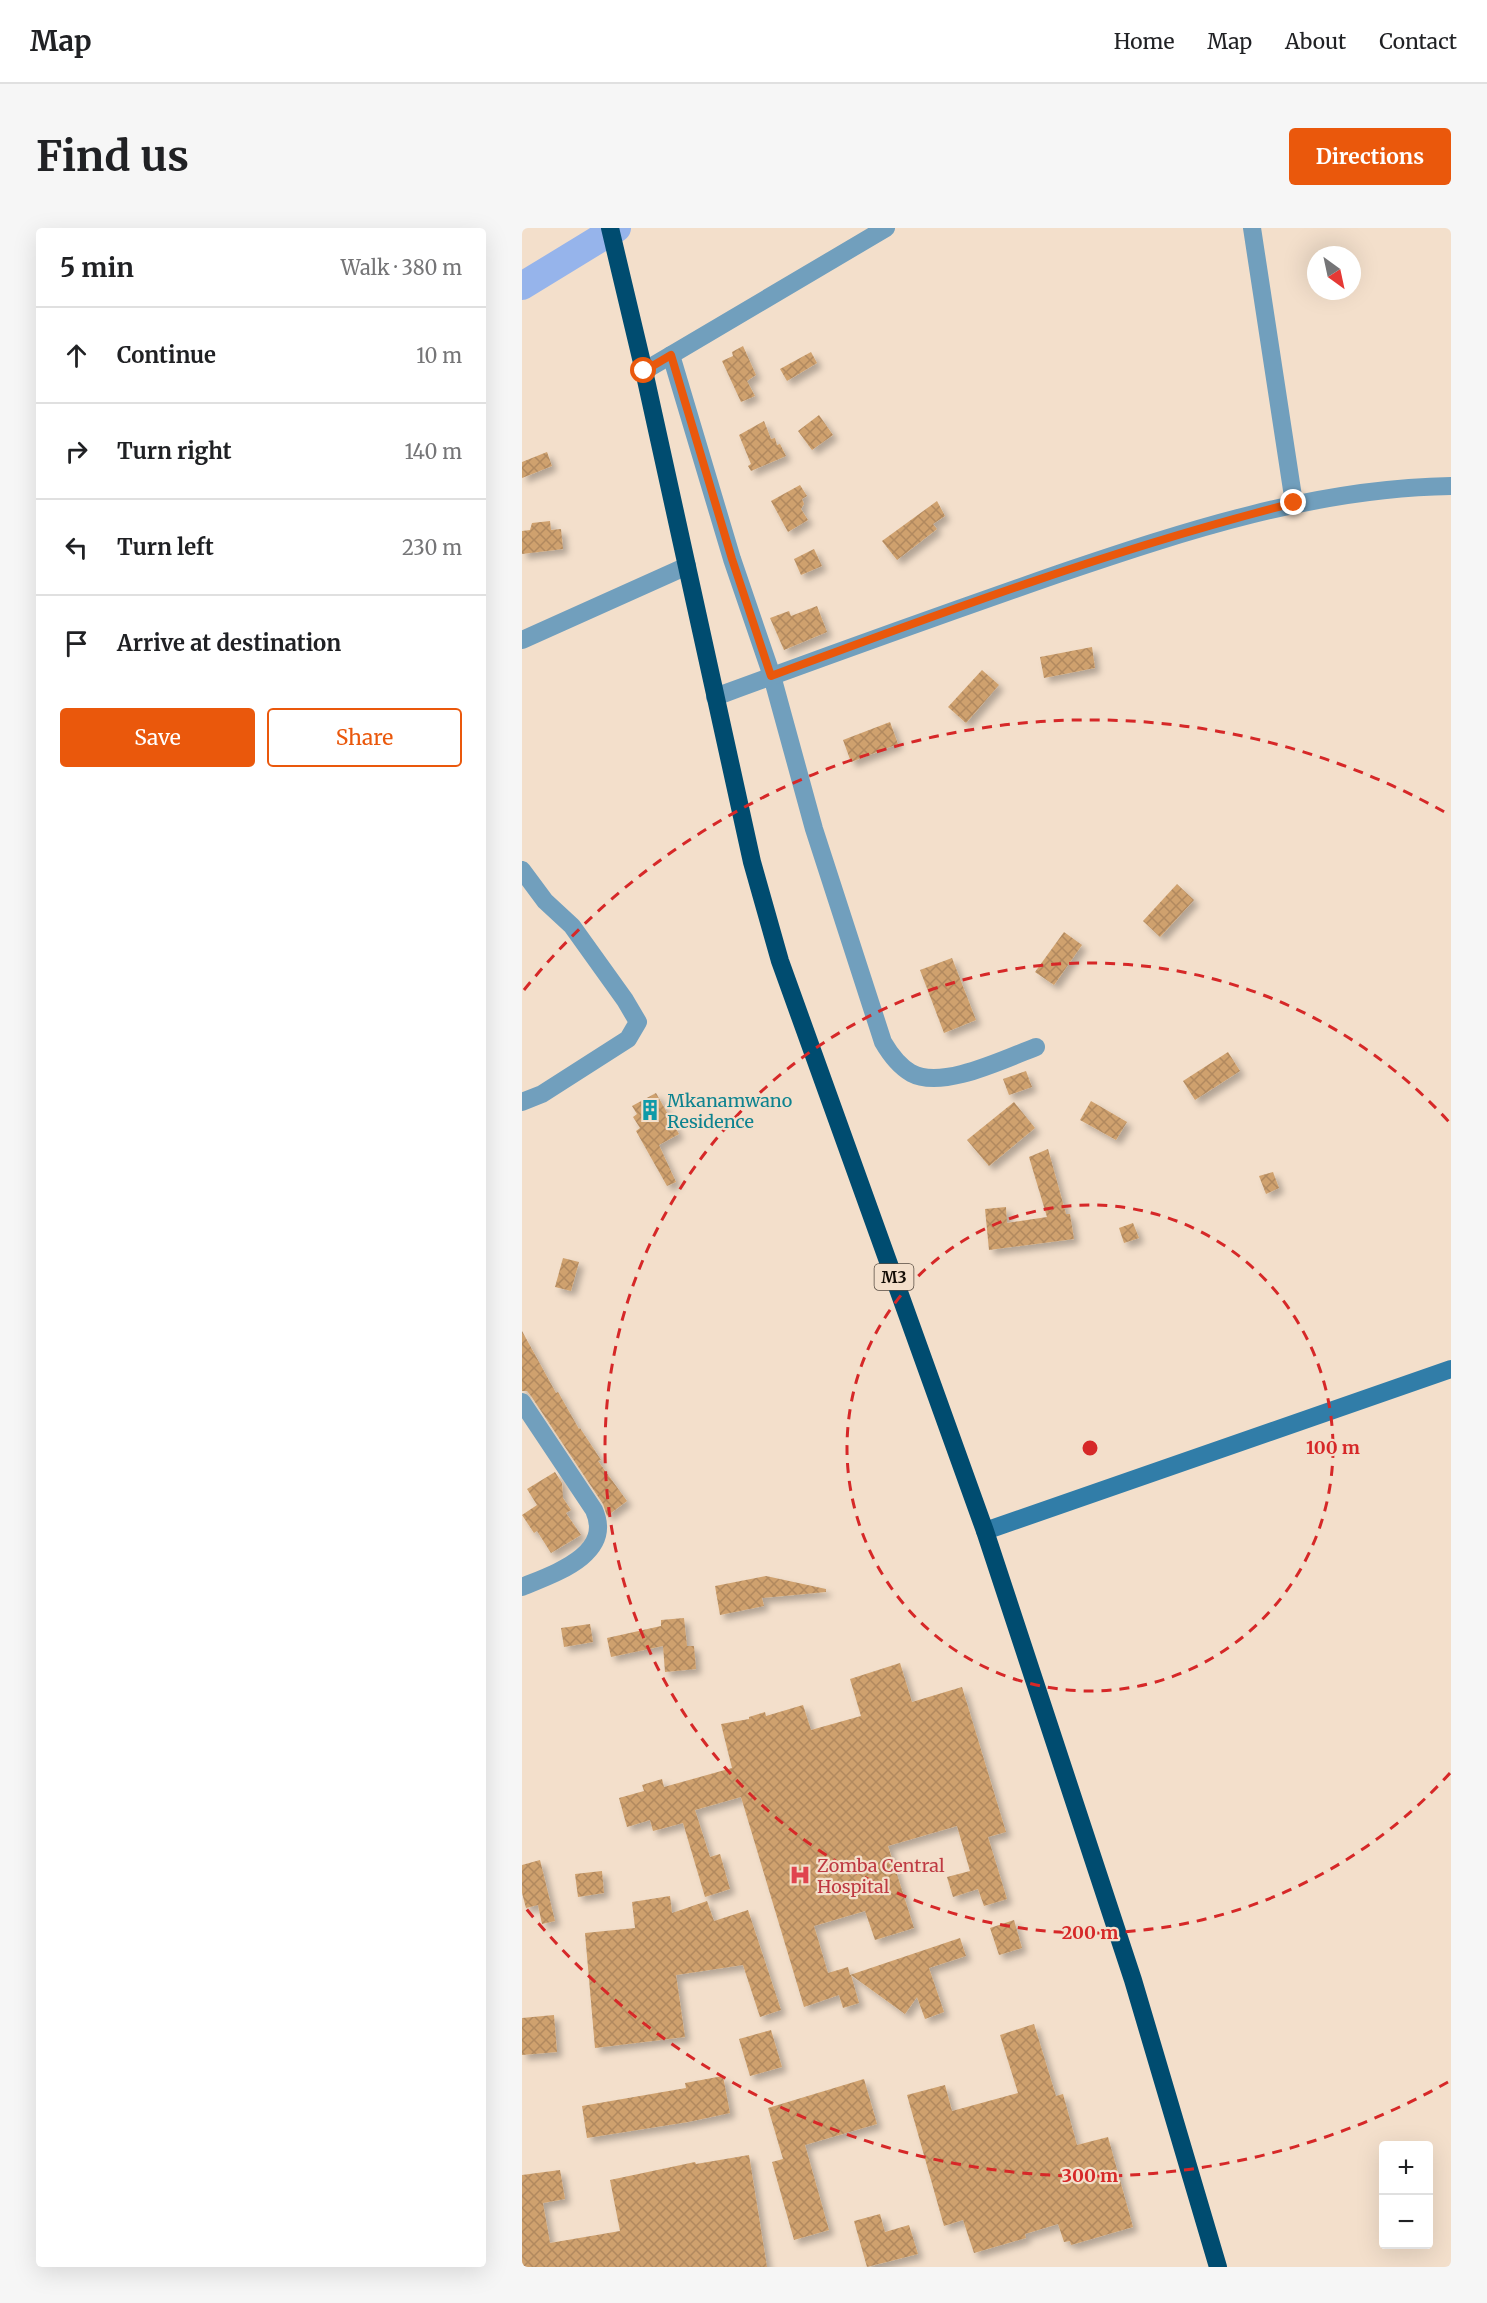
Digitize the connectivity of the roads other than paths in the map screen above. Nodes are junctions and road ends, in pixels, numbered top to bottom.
1 (610, 228) edge
2 (886, 228) edge
3 (1252, 228) edge
4 (671, 355) junction
5 (644, 371) junction
6 (1451, 486) edge
7 (1294, 503) junction
8 (687, 566) junction
9 (522, 640) edge
10 (771, 676) junction
11 (715, 697) junction
12 (522, 870) edge
13 (1036, 1047) dead end
14 (522, 1102) edge
15 (1451, 1369) edge
16 (522, 1402) edge
17 (985, 1531) junction
18 (522, 1587) edge
19 (1218, 2267) edge

1 - 5 highway, M3
2 - 4 street
3 - 7 street
4 - 5 street
4 - 10 street
5 - 8 highway, M3
6 - 7 street
7 - 10 street
8 - 9 street
8 - 11 highway, M3
10 - 11 street
10 - 13 street
11 - 17 highway, M3
12 - 14 street
15 - 17 main road
16 - 18 street
17 - 19 highway, M3

